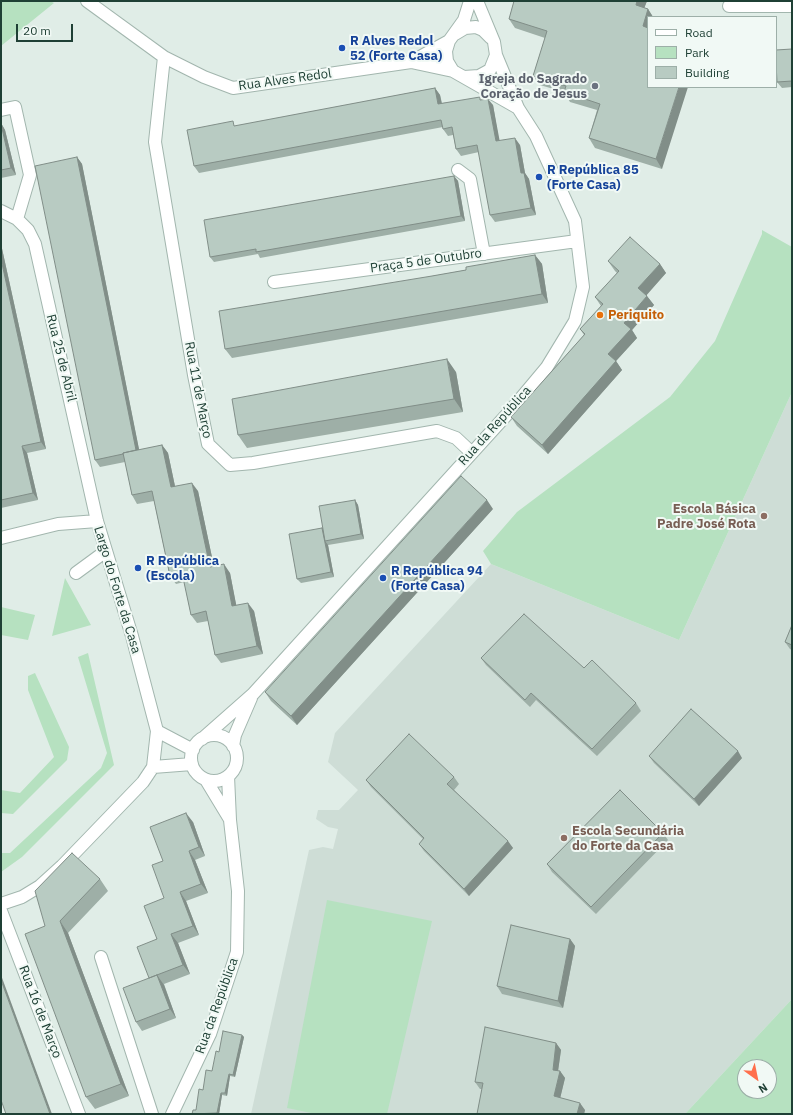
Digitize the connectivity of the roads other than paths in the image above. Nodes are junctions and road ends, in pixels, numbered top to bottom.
1 (87, 1) edge
2 (470, 1) edge
3 (477, 1) edge
4 (729, 6) dead end
5 (792, 6) edge
6 (451, 38) junction
7 (494, 42) junction
8 (496, 55) junction
9 (164, 57) junction
10 (411, 62) junction
11 (454, 71) junction
12 (464, 77) junction
13 (518, 108) junction
14 (1, 110) edge
15 (458, 170) dead end
16 (1, 211) edge
17 (17, 219) junction
18 (577, 241) junction
19 (484, 254) junction
20 (274, 282) dead end
21 (472, 452) junction
22 (97, 521) junction
23 (1, 538) edge
24 (106, 551) junction
25 (76, 573) dead end
26 (253, 694) junction
27 (157, 731) junction
28 (202, 739) junction
29 (233, 746) junction
30 (193, 750) junction
31 (192, 764) junction
32 (153, 767) junction
33 (228, 776) junction
34 (206, 780) junction
35 (230, 820) junction
36 (1, 904) edge
37 (1, 911) edge
38 (101, 957) dead end
39 (79, 1114) edge
40 (152, 1114) edge
41 (172, 1114) edge

1 - 9 street, Rua Alves Redol
2 - 6 street
3 - 7 street
4 - 5 street
6 - 7 street
6 - 10 street, Rua Alves Redol
6 - 11 street
7 - 8 street
8 - 12 street
8 - 13 street, Rua da República
9 - 10 street, Rua Alves Redol
9 - 21 street, Rua 11 de Março
10 - 11 street, Rua Alves Redol
11 - 12 street
12 - 13 street, Rua da República
13 - 18 street, Rua da República
14 - 17 street
15 - 19 street
16 - 17 street, Rua 25 de Abril
17 - 22 street, Rua 25 de Abril
18 - 19 street, Praça 5 de Outubro
18 - 21 street, Rua da República
19 - 20 street, Praça 5 de Outubro
21 - 26 street, Rua da República
22 - 23 street, Largo do Forte da Casa
22 - 24 street, Largo do Forte da Casa
24 - 25 street
24 - 27 street, Largo do Forte da Casa
26 - 28 street
26 - 29 street
27 - 30 street
27 - 32 street, Largo do Forte da Casa
28 - 29 street
28 - 30 street
29 - 33 street
30 - 31 street
31 - 32 street
31 - 34 street
32 - 36 street, Largo do Forte da Casa
33 - 34 street
33 - 35 street, Rua da República
34 - 35 street, Rua da República
35 - 41 street, Rua da República
37 - 39 street, Rua 16 de Março
38 - 40 street

